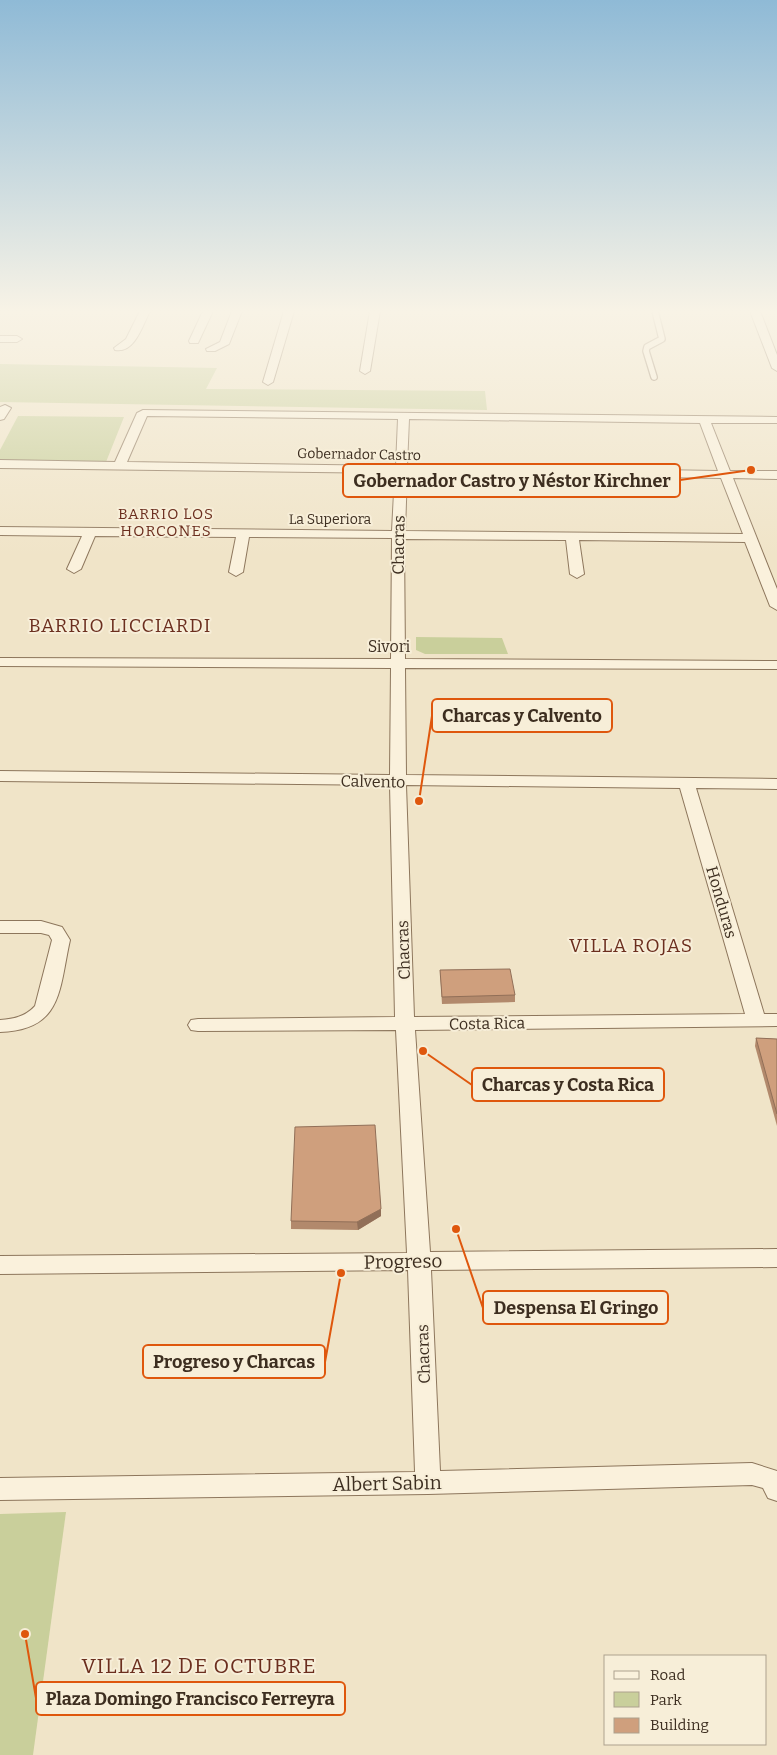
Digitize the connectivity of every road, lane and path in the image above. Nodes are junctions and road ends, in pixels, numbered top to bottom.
1 (404, 416) junction
2 (704, 419) junction
3 (777, 420) edge
4 (0, 464) edge
5 (119, 466) junction
6 (401, 470) junction
7 (726, 474) junction
8 (777, 475) edge
9 (0, 531) edge
10 (90, 532) junction
11 (243, 533) junction
12 (398, 534) junction
13 (572, 536) junction
14 (751, 538) junction
15 (74, 569) dead end
16 (236, 572) dead end
17 (577, 574) dead end
18 (777, 606) edge
19 (0, 662) edge
20 (397, 663) junction
21 (777, 664) edge
22 (0, 776) edge
23 (398, 781) junction
24 (687, 784) junction
25 (777, 784) edge
26 (0, 927) edge
27 (756, 1020) junction
28 (777, 1020) edge
29 (405, 1024) junction
30 (198, 1025) dead end
31 (0, 1026) edge
32 (777, 1258) edge
33 (419, 1261) junction
34 (0, 1265) edge
35 (428, 1483) junction
36 (775, 1485) edge
37 (0, 1489) edge

1 - 2 street
1 - 5 street
1 - 6 street, Chacras
2 - 3 street
2 - 7 street
4 - 5 street, Gobernador Castro
5 - 6 street, Gobernador Castro
6 - 7 street, Gobernador Castro
6 - 12 street, Chacras
7 - 8 street, Gobernador Castro
7 - 14 street
9 - 10 street, La Superiora
10 - 11 street, La Superiora
10 - 15 street
11 - 12 street, La Superiora
11 - 16 street
12 - 13 street, La Superiora
12 - 20 street, Chacras
13 - 14 street, La Superiora
13 - 17 street
14 - 18 street
19 - 20 street, Sivori
20 - 21 street, Sivori
20 - 23 street, Chacras
22 - 23 street, Calvento
23 - 24 street, Calvento
23 - 29 street, Chacras
24 - 25 street, Calvento
24 - 27 street, Honduras
26 - 31 street
27 - 28 street, Costa Rica
27 - 29 street, Costa Rica
29 - 30 street, Costa Rica
29 - 33 street, Chacras
32 - 33 street, Progreso
33 - 34 street, Progreso
33 - 35 street, Chacras
35 - 36 street, Albert Sabin
35 - 37 street, Albert Sabin

